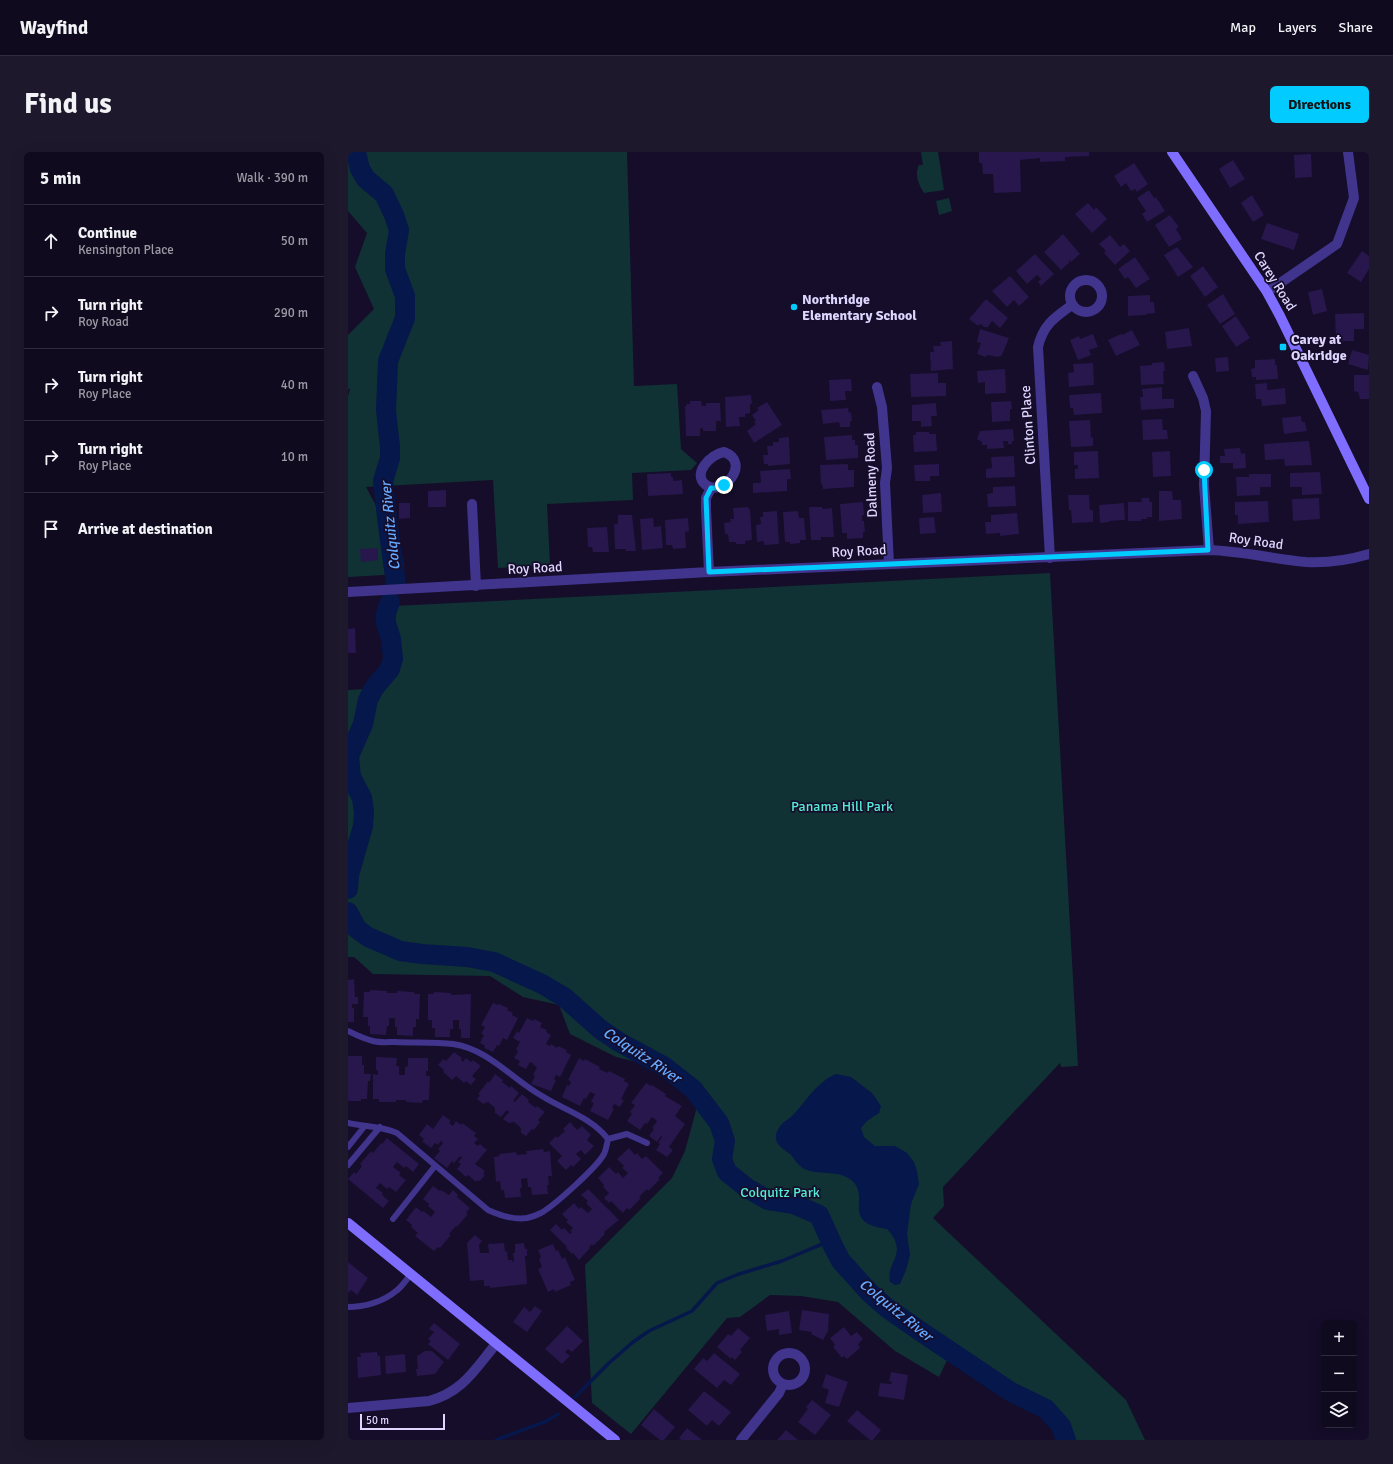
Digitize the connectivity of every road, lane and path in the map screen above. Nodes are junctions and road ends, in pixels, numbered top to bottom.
1 (1172, 152) edge
2 (1348, 152) edge
3 (1267, 292) junction
4 (1072, 304) dead end
5 (1193, 376) dead end
6 (877, 387) dead end
7 (711, 488) dead end
8 (1369, 499) edge
9 (472, 504) dead end
10 (1208, 550) junction
11 (1369, 554) edge
12 (1050, 558) junction
13 (889, 564) junction
14 (709, 572) junction
15 (476, 586) junction
16 (348, 592) edge
17 (348, 1031) edge
18 (348, 1123) edge
19 (364, 1127) junction
20 (380, 1127) junction
21 (608, 1139) junction
22 (647, 1144) dead end
23 (348, 1147) edge
24 (348, 1165) edge
25 (435, 1166) junction
26 (393, 1219) dead end
27 (348, 1223) edge
28 (411, 1274) junction
29 (348, 1307) edge
30 (496, 1344) junction
31 (783, 1384) dead end
32 (348, 1408) edge
33 (614, 1440) edge
34 (741, 1440) edge

1 - 3 street, Carey Road
2 - 3 street
3 - 8 street, Carey Road
4 - 12 street, Clinton Place
5 - 10 street
6 - 13 street, Dalmeny Road
7 - 14 street
9 - 15 street
10 - 11 street, Roy Road
10 - 12 street, Roy Road
12 - 13 street, Roy Road
13 - 14 street, Roy Road
14 - 15 street, Roy Road
15 - 16 street, Roy Road
17 - 21 lane
18 - 19 lane
19 - 20 lane
19 - 23 lane
20 - 24 lane
20 - 25 lane
21 - 22 lane
21 - 25 lane
25 - 26 lane
27 - 28 street
28 - 29 lane
28 - 30 street
30 - 32 street
30 - 33 street
31 - 34 street

